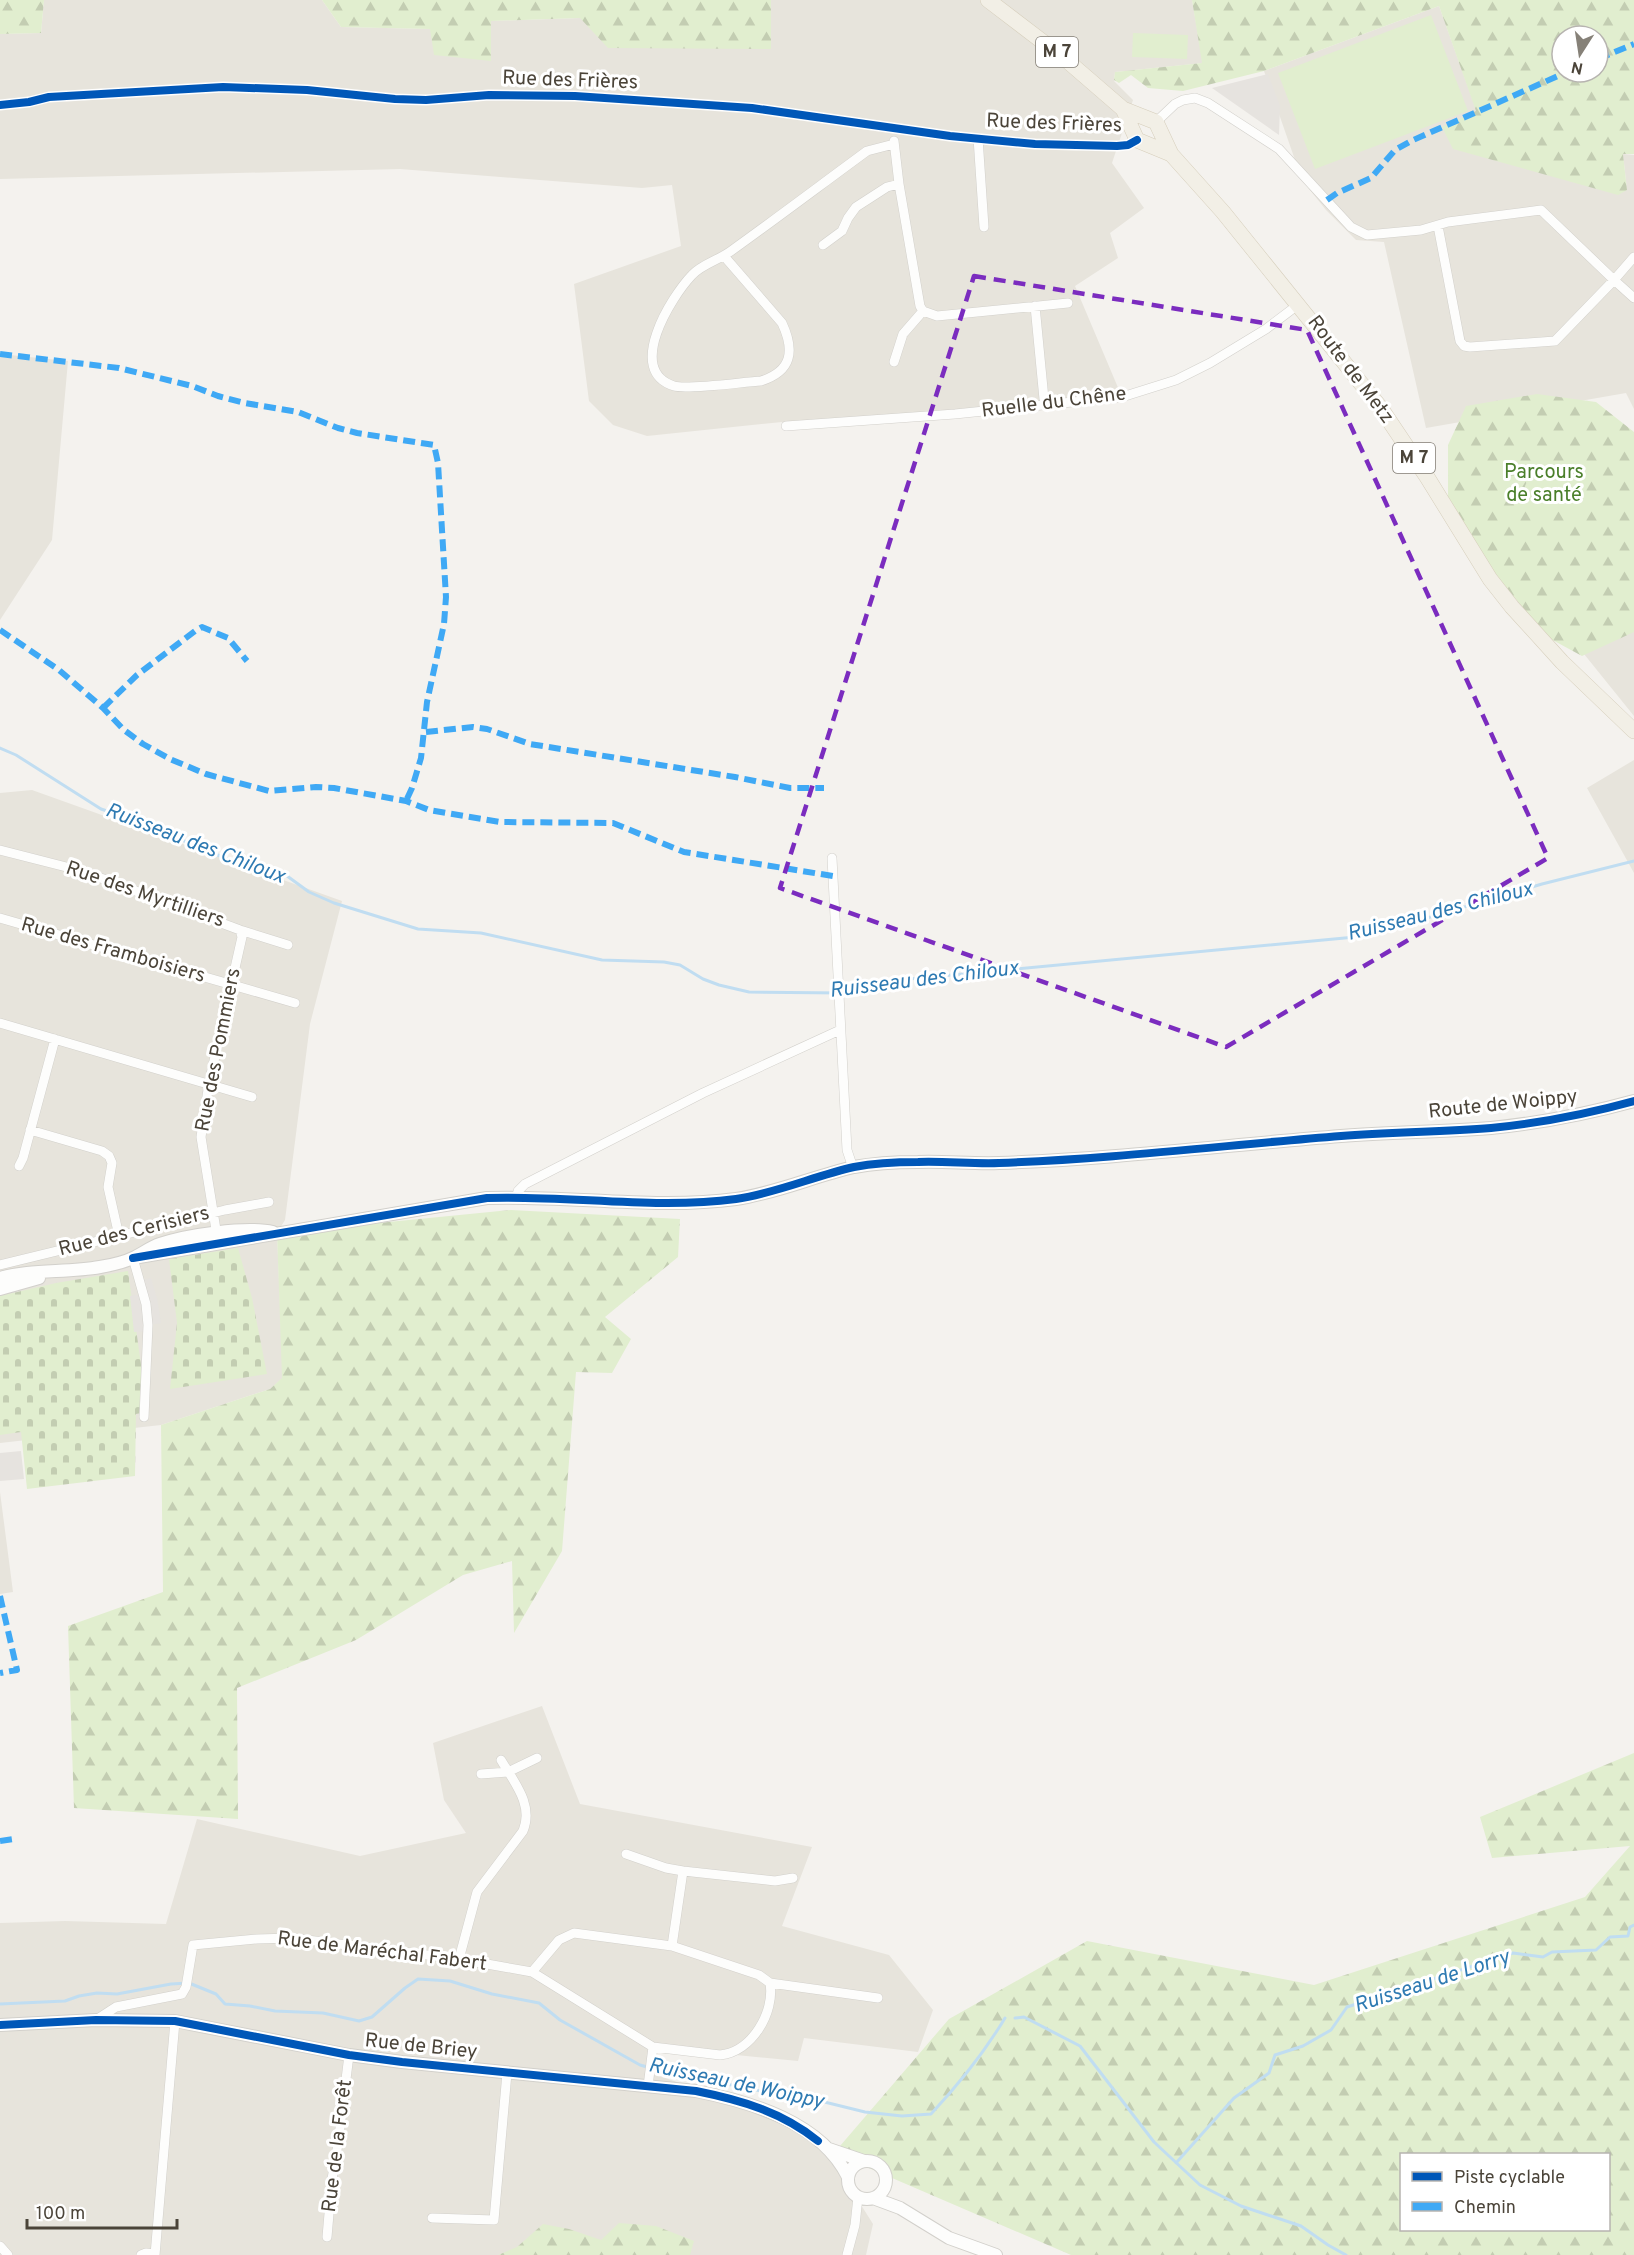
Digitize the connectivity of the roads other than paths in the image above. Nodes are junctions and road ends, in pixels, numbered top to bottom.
1 (988, 0) edge
2 (0, 105) edge
3 (1123, 109) junction
4 (1154, 124) junction
5 (896, 129) junction
6 (978, 138) junction
7 (1139, 138) junction
8 (894, 144) junction
9 (1171, 154) junction
10 (899, 184) junction
11 (1438, 226) junction
12 (984, 227) dead end
13 (823, 245) dead end
14 (724, 256) junction
15 (1634, 257) edge
16 (1614, 280) junction
17 (1634, 298) edge
18 (1068, 303) dead end
19 (1299, 304) junction
20 (1035, 306) junction
21 (923, 311) junction
22 (894, 362) dead end
23 (1044, 399) dead end
24 (786, 426) dead end
25 (1634, 730) edge
26 (0, 850) edge
27 (832, 858) dead end
28 (0, 918) edge
29 (240, 930) junction
30 (288, 945) dead end
31 (231, 985) junction
32 (296, 1003) dead end
33 (0, 1023) edge
34 (840, 1030) junction
35 (56, 1039) junction
36 (209, 1083) junction
37 (252, 1097) dead end
38 (1634, 1101) edge
39 (30, 1130) junction
40 (19, 1166) dead end
41 (853, 1168) junction
42 (517, 1197) junction
43 (269, 1202) dead end
44 (215, 1212) junction
45 (119, 1236) junction
46 (217, 1238) junction
47 (133, 1258) junction
48 (0, 1265) edge
49 (64, 1272) junction
50 (0, 1278) edge
51 (0, 1289) edge
52 (144, 1417) dead end
53 (537, 1758) dead end
54 (501, 1760) dead end
55 (508, 1772) junction
56 (481, 1774) dead end
57 (626, 1854) dead end
58 (683, 1871) junction
59 (793, 1878) dead end
60 (672, 1946) junction
61 (459, 1959) junction
62 (532, 1972) junction
63 (770, 1983) junction
64 (878, 1998) dead end
65 (96, 2020) junction
66 (175, 2021) junction
67 (0, 2025) edge
68 (653, 2052) junction
69 (348, 2055) junction
70 (507, 2073) junction
71 (649, 2082) junction
72 (826, 2148) junction
73 (864, 2161) junction
74 (848, 2177) junction
75 (886, 2184) junction
76 (858, 2197) junction
77 (873, 2198) junction
78 (900, 2208) junction
79 (432, 2218) dead end
80 (327, 2237) dead end
81 (0, 2246) edge
82 (155, 2254) edge
83 (8, 2255) edge
84 (141, 2255) edge
85 (848, 2255) edge
86 (996, 2255) edge

1 - 3 main road, M 7
2 - 5 street, Rue des Frières
3 - 4 main road, M 7
3 - 7 main road, M 7
4 - 7 main road
4 - 7 main road
4 - 9 main road, Route de Metz / M 7
4 - 11 street
5 - 6 street, Rue des Frières
5 - 8 street
6 - 7 street, Rue des Frières
6 - 12 street
7 - 9 main road, Route de Metz / M 7
8 - 10 street
8 - 14 street
9 - 19 main road, Route de Metz / M 7
10 - 13 street
10 - 21 street
11 - 16 street
11 - 16 street
14 - 14 street
15 - 16 street
16 - 17 street
18 - 20 street
19 - 24 street, Ruelle du Chêne
19 - 25 main road, Route de Metz / M 7
20 - 21 street
20 - 23 street
21 - 22 street
26 - 29 street, Rue des Myrtilliers
27 - 34 street
28 - 31 street, Rue des Framboisiers
29 - 30 street, Rue des Myrtilliers
29 - 31 street, Rue des Pommiers
31 - 32 street, Rue des Framboisiers
31 - 36 street, Rue des Pommiers
33 - 35 street
34 - 41 street
34 - 42 street
35 - 36 street
35 - 39 street
36 - 37 street
36 - 44 street, Rue des Pommiers
38 - 41 street, Route de Woippy
39 - 40 street
39 - 45 street
41 - 42 street, Route de Woippy
42 - 46 street, Route de Woippy
43 - 44 street, Rue des Cerisiers
44 - 45 street, Rue des Cerisiers
44 - 46 street, Rue des Pommiers
45 - 48 street, Rue des Cerisiers
46 - 47 street, Route de Woippy
47 - 49 street, Route de Woippy
47 - 52 street
49 - 50 street
49 - 51 street
53 - 55 street
54 - 55 street
55 - 56 street
55 - 61 street
57 - 58 street
58 - 59 street
58 - 60 street
60 - 62 street
60 - 63 street
61 - 62 street, Rue de Maréchal Fabert
61 - 65 street, Rue de Maréchal Fabert
62 - 68 street
63 - 64 street
63 - 68 street
65 - 66 street, Rue de Briey
65 - 67 street, Rue de Briey
66 - 69 street, Rue de Briey
66 - 82 street
68 - 71 street
69 - 70 street, Rue de Briey
69 - 80 street, Rue de la Forêt
70 - 71 street, Rue de Briey
70 - 79 street
71 - 72 street, Rue de Briey
72 - 73 street, Rue de Briey
72 - 74 street, Rue de Briey
73 - 74 street
73 - 75 street
74 - 76 street
75 - 77 street
75 - 78 street
76 - 77 street
76 - 85 street
77 - 78 street
78 - 86 street
81 - 83 street
82 - 84 street

